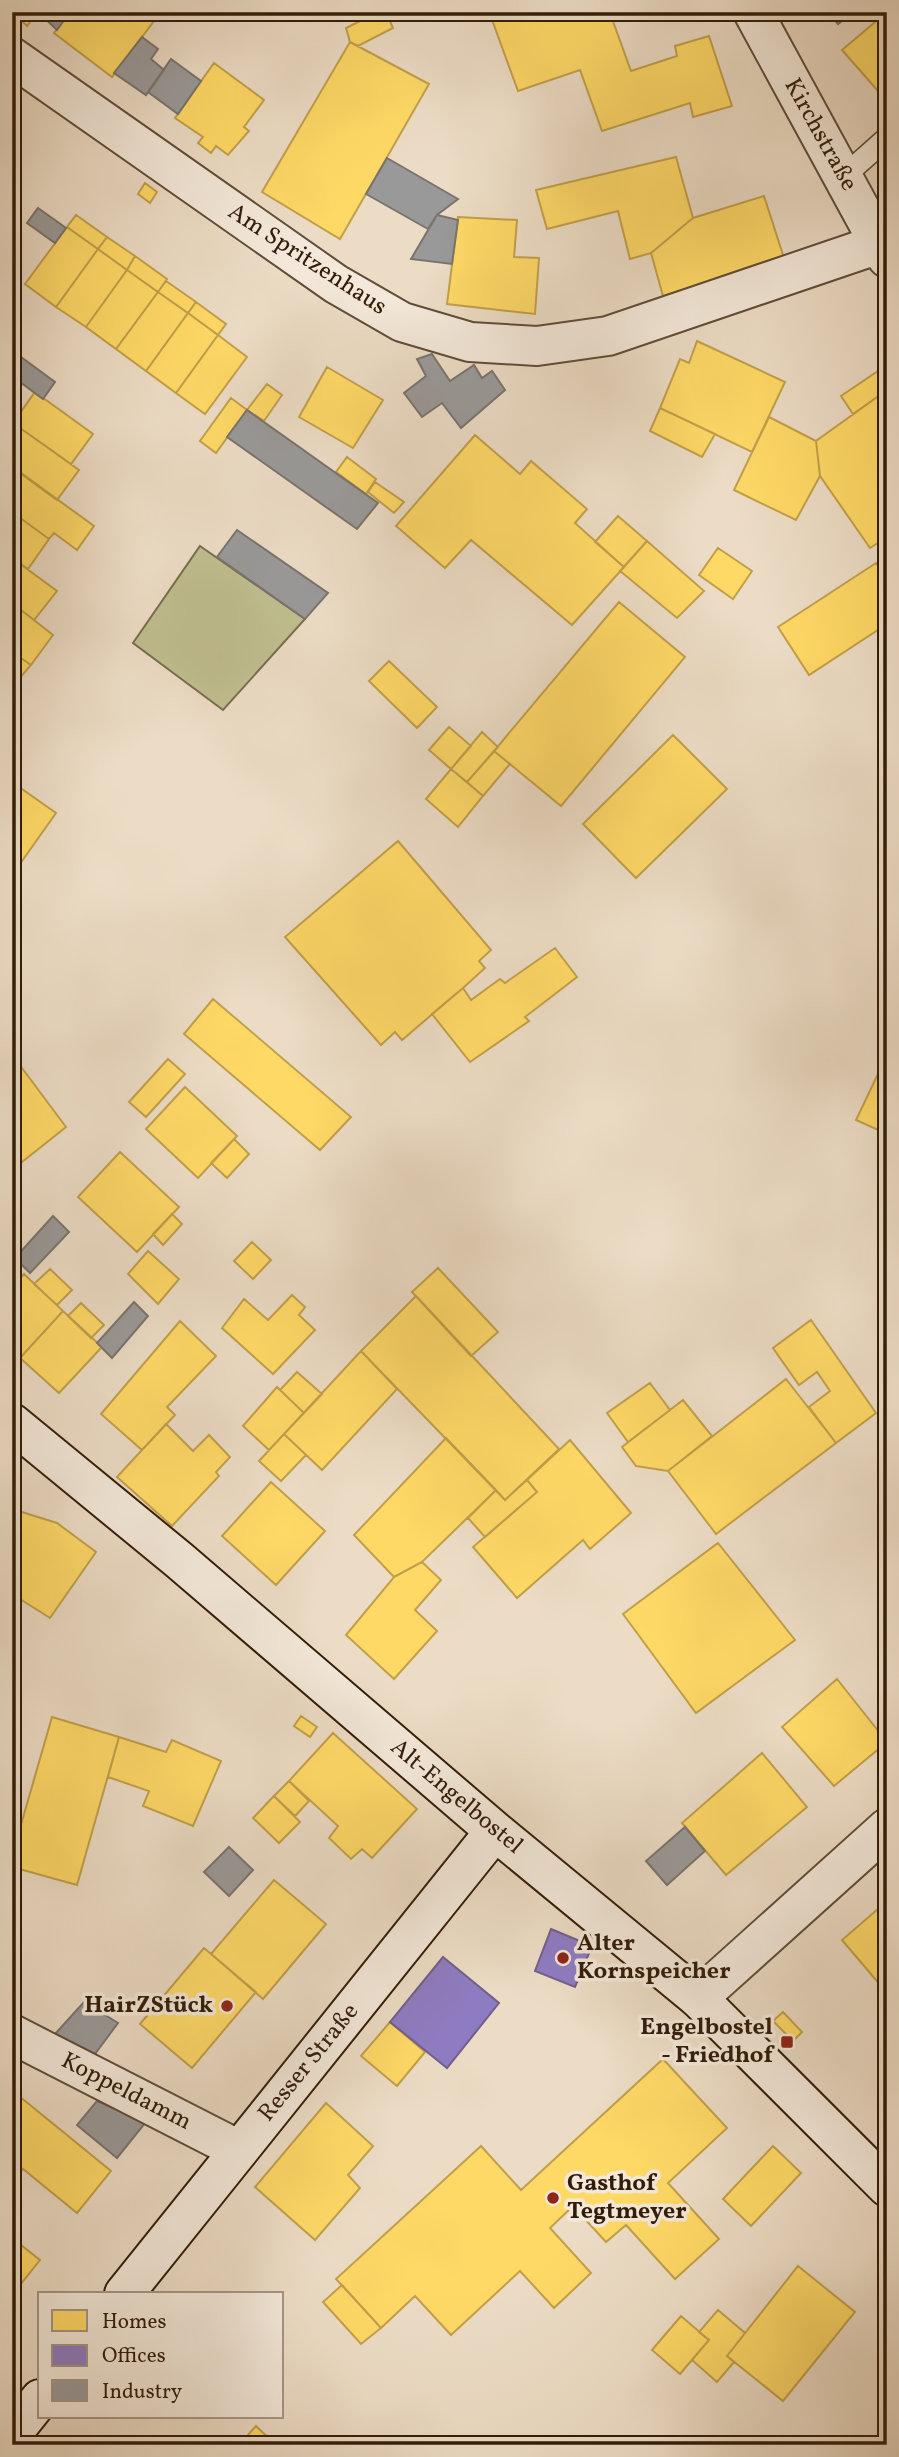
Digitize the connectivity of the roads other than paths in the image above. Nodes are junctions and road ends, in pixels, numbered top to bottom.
1 (753, 12) edge
2 (12, 57) edge
3 (887, 138) edge
4 (843, 177) junction
5 (883, 251) edge
6 (12, 1423) edge
7 (887, 1828) edge
8 (495, 1831) junction
9 (698, 1998) junction
10 (12, 2034) edge
11 (239, 2150) junction
12 (887, 2187) edge
13 (126, 2292) edge
14 (38, 2402) edge
15 (12, 2434) edge

1 - 4 street, Kirchstraße
2 - 5 street, Am Spritzenhaus
3 - 4 lane
4 - 5 street, Kirchstraße
6 - 8 street, Alt-Engelbostel
7 - 9 street
8 - 9 street, Alt-Engelbostel
8 - 11 street, Resser Straße
9 - 12 street, Alt-Engelbostel
10 - 11 street, Koppeldamm
11 - 13 street, Resser Straße
14 - 15 street

